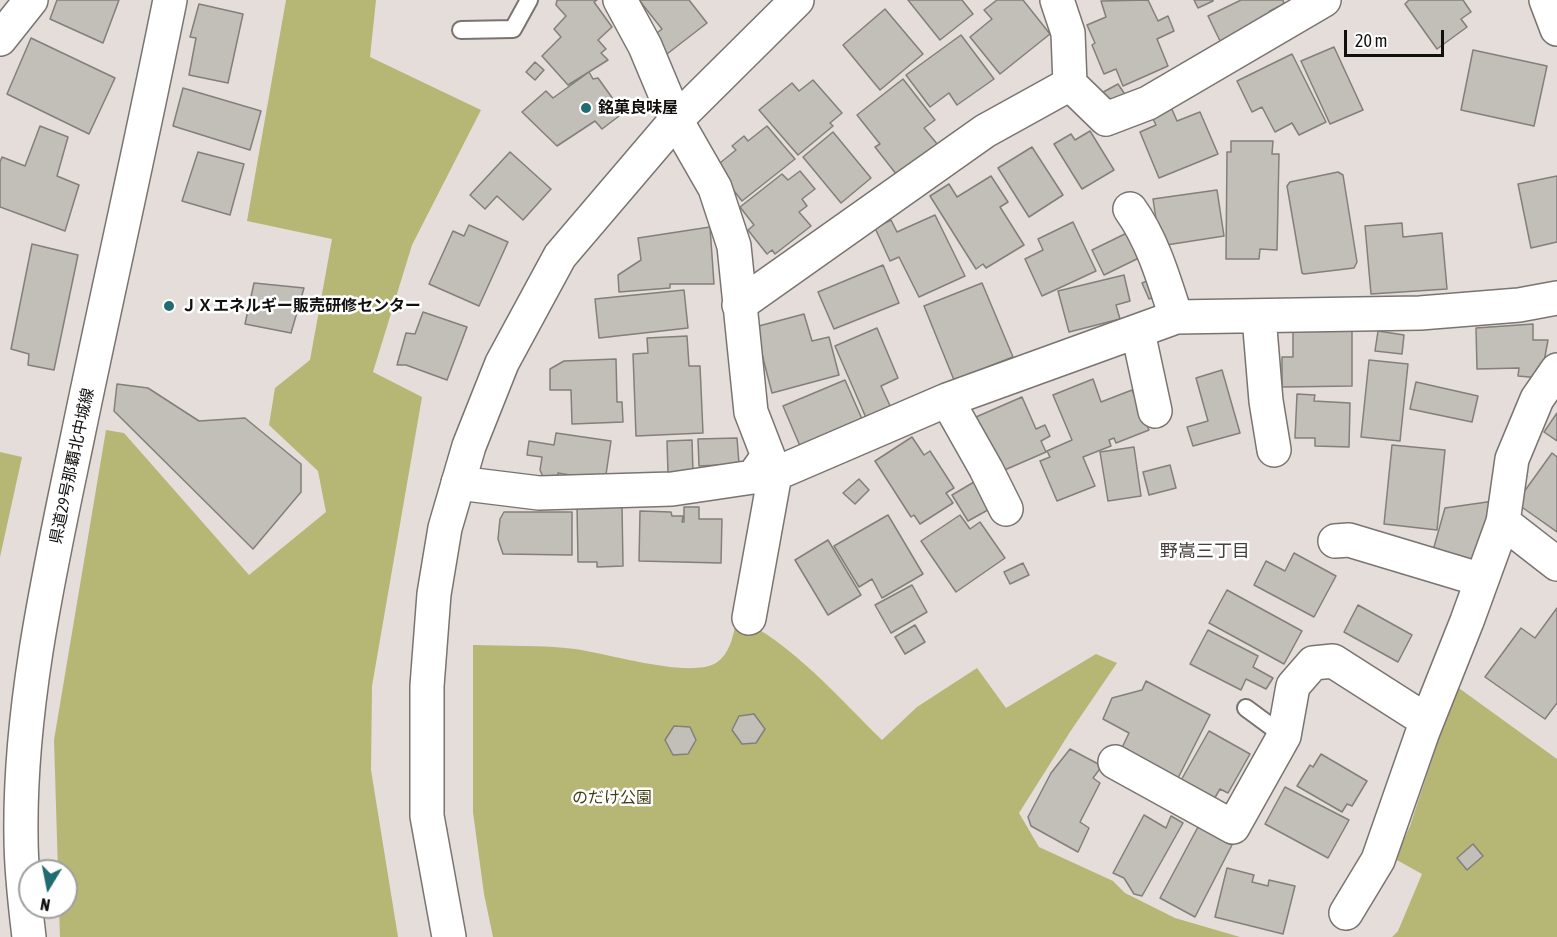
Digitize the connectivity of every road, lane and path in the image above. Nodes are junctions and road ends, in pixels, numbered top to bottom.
1 (31, 0) edge
2 (170, 0) edge
3 (529, 0) edge
4 (620, 0) edge
5 (797, 0) edge
6 (1058, 0) edge
7 (1546, 0) edge
8 (1311, 4) edge
9 (1557, 29) edge
10 (461, 30) dead end
11 (0, 39) edge
12 (1070, 84) junction
13 (676, 120) junction
14 (1130, 209) dead end
15 (1557, 298) edge
16 (739, 305) junction
17 (1176, 317) junction
18 (1258, 317) junction
19 (1138, 332) junction
20 (1557, 370) edge
21 (947, 400) junction
22 (1155, 411) dead end
23 (1274, 450) dead end
24 (772, 465) junction
25 (458, 483) junction
26 (1006, 509) dead end
27 (1503, 522) junction
28 (1335, 541) dead end
29 (1557, 564) edge
30 (1482, 580) junction
31 (749, 618) dead end
32 (1246, 708) dead end
33 (1427, 721) junction
34 (1284, 736) junction
35 (1115, 762) dead end
36 (1346, 913) dead end
37 (29, 937) edge
38 (448, 937) edge

1 - 11 street
2 - 37 street, 県道29号那覇北中城線
3 - 10 lane
4 - 13 street
5 - 13 street
6 - 12 street
7 - 9 street
8 - 12 street
12 - 16 street
13 - 16 street
13 - 25 street
14 - 17 street
15 - 18 street
16 - 24 street
17 - 18 street
17 - 19 street
18 - 23 street
19 - 21 street
19 - 22 street
20 - 27 street
21 - 24 street
21 - 26 street
24 - 25 street
24 - 31 street
25 - 38 street
27 - 29 street
27 - 30 street
28 - 30 street
30 - 33 street
32 - 34 lane
33 - 34 street
33 - 36 street
34 - 35 street

